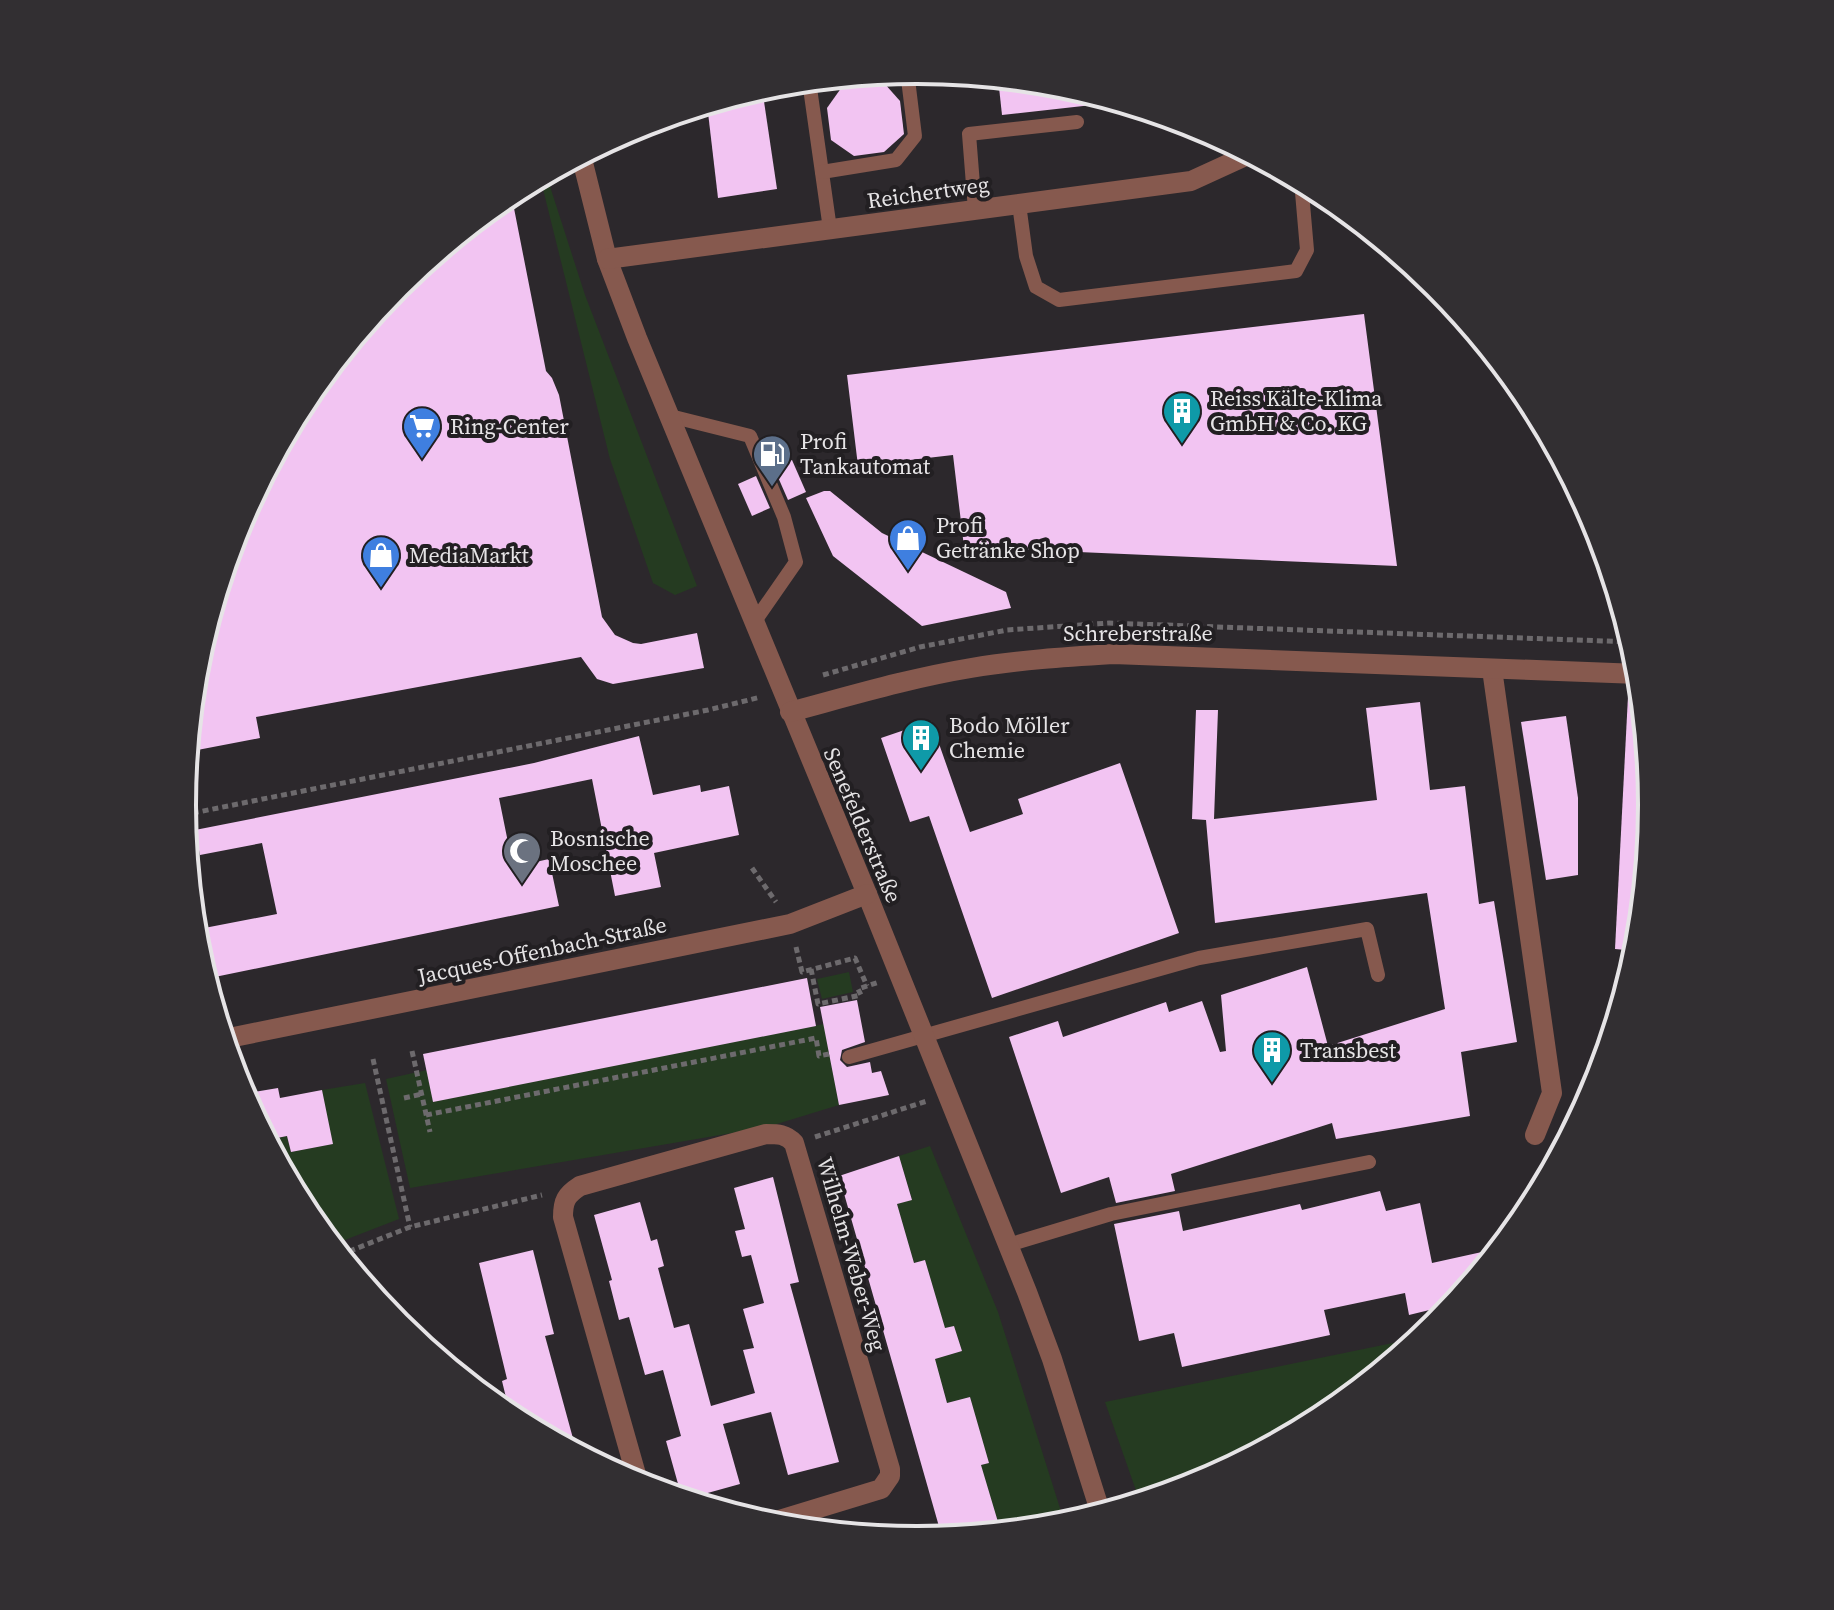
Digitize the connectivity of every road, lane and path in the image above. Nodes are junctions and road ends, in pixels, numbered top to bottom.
1 (909, 84) edge
2 (811, 92) edge
3 (1077, 122) dead end
4 (1238, 159) edge
5 (584, 166) edge
6 (822, 172) junction
7 (1302, 196) edge
8 (1019, 204) junction
9 (975, 210) junction
10 (830, 229) junction
11 (607, 259) junction
12 (666, 415) junction
13 (755, 621) junction
14 (1492, 669) junction
15 (1626, 674) edge
16 (781, 692) junction
17 (790, 712) junction
18 (196, 812) edge
19 (752, 868) dead end
20 (867, 894) junction
21 (771, 896) dead end
22 (794, 940) dead end
23 (811, 969) junction
24 (1378, 975) dead end
25 (234, 1037) edge
26 (924, 1038) junction
27 (412, 1051) dead end
28 (849, 1057) joint
29 (373, 1059) dead end
30 (422, 1094) junction
31 (947, 1095) junction
32 (404, 1098) dead end
33 (426, 1115) junction
34 (430, 1132) dead end
35 (1535, 1135) dead end
36 (794, 1143) junction
37 (1369, 1162) dead end
38 (580, 1186) junction
39 (410, 1227) junction
40 (1008, 1245) junction
41 (351, 1251) edge
42 (634, 1468) edge
43 (1097, 1503) edge
44 (795, 1515) edge

1 - 6 lane
2 - 6 lane
3 - 9 lane
4 - 8 street, Reichertweg
5 - 11 street, Senefelderstraße
6 - 10 lane
7 - 8 lane
8 - 9 street, Reichertweg
9 - 10 street, Reichertweg
10 - 11 street, Reichertweg
11 - 12 street, Senefelderstraße
12 - 13 street, Senefelderstraße
12 - 13 lane
13 - 16 street, Senefelderstraße
14 - 15 street, Schreberstraße
14 - 17 street, Schreberstraße
14 - 35 street
16 - 17 street, Senefelderstraße
16 - 18 path
17 - 20 street, Senefelderstraße
19 - 21 path
20 - 25 street, Jacques-Offenbach-Straße
20 - 26 street, Senefelderstraße
22 - 23 path
23 - 23 path
24 - 26 lane
26 - 28 lane
26 - 31 street, Senefelderstraße
27 - 30 path
28 - 33 path
29 - 39 path
30 - 32 path
30 - 33 path
31 - 36 path
31 - 40 street, Senefelderstraße
33 - 34 path
36 - 38 street, Wilhelm-Weber-Weg
36 - 44 street, Wilhelm-Weber-Weg
37 - 40 lane
38 - 39 path
38 - 42 street
39 - 41 path
40 - 43 street, Senefelderstraße

